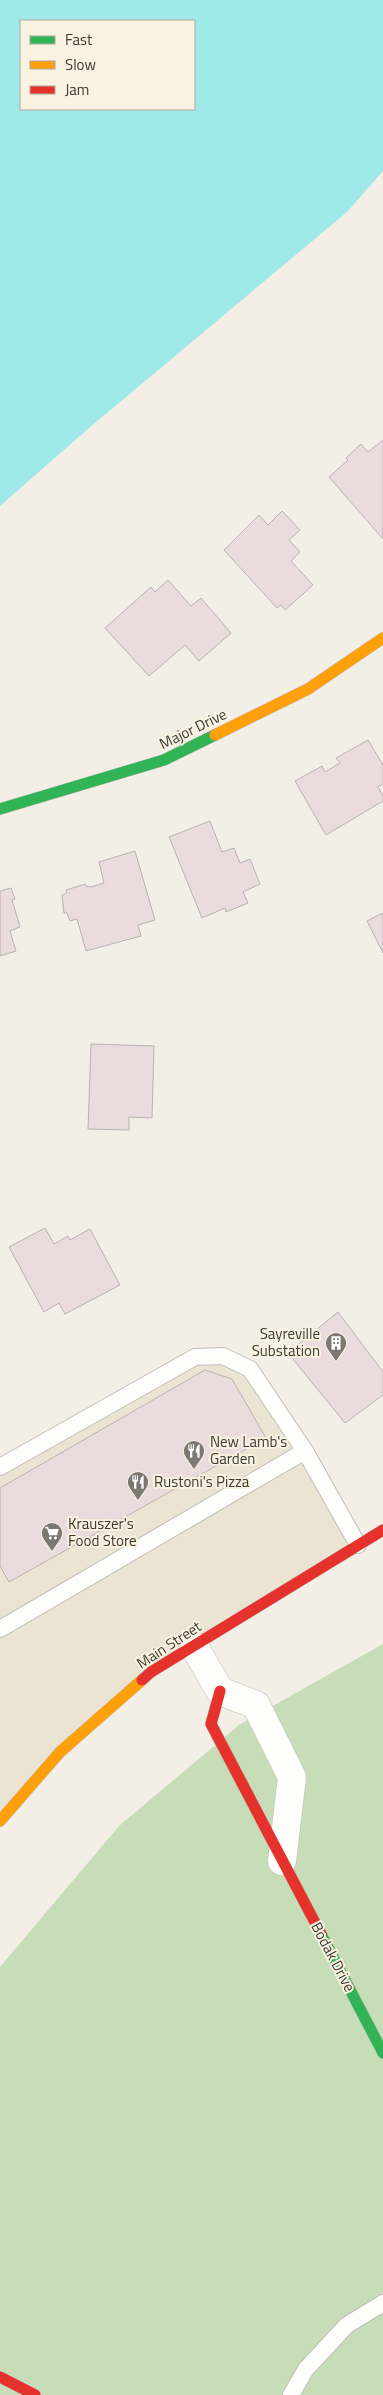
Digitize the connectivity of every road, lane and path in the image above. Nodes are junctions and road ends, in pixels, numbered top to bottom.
1 (383, 638) edge
2 (0, 809) edge
3 (305, 1450) junction
4 (0, 1467) edge
5 (383, 1530) edge
6 (358, 1545) junction
7 (0, 1629) edge
8 (194, 1646) junction
9 (220, 1691) junction
10 (0, 1821) edge
11 (282, 1861) junction
12 (383, 2053) edge
13 (383, 2303) edge
14 (0, 2377) edge
15 (35, 2395) edge
16 (291, 2395) edge

1 - 2 street, Major Drive
3 - 4 lane
3 - 6 lane
3 - 7 lane
5 - 6 street, Main Street
6 - 8 street, Main Street
8 - 9 street
8 - 10 street, Main Street
9 - 11 street, Bodak Drive
9 - 11 street
11 - 12 street, Bodak Drive
13 - 16 lane
14 - 15 street

